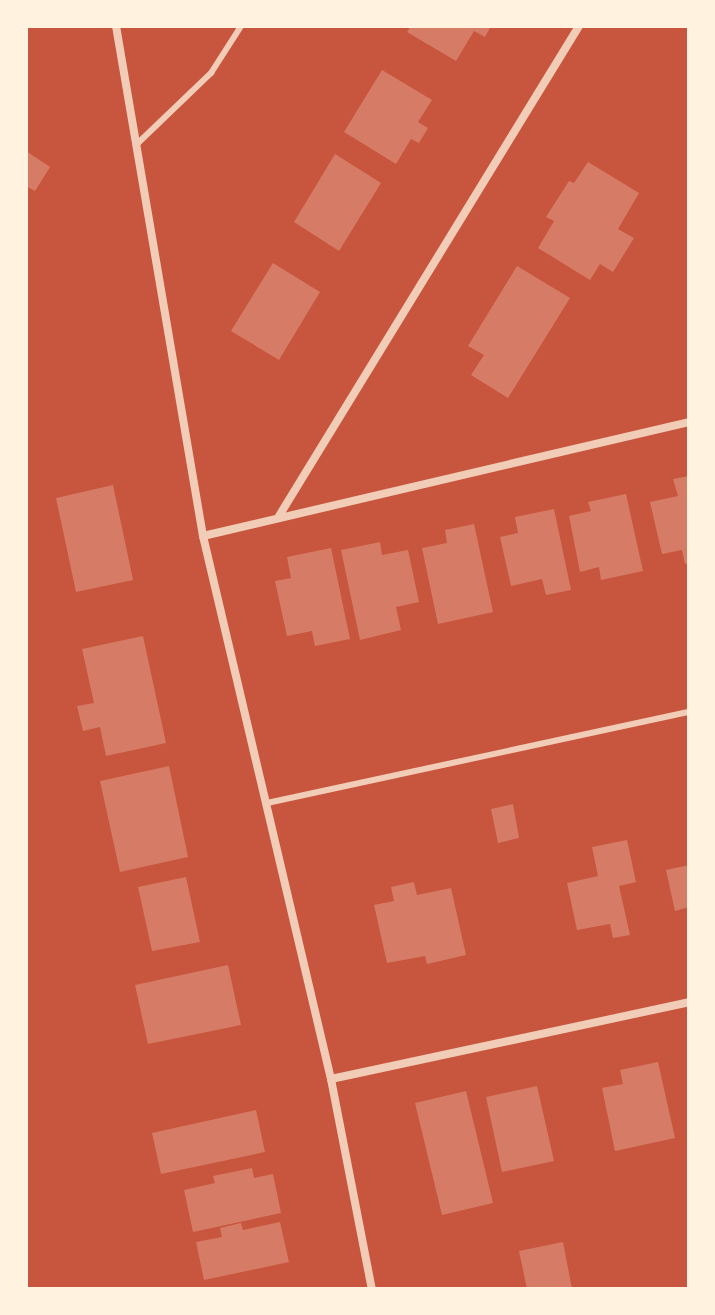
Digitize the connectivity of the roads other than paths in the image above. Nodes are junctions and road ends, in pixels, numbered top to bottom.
1 (116, 26) edge
2 (241, 26) edge
3 (579, 26) edge
4 (137, 144) junction
5 (689, 422) edge
6 (279, 516) junction
7 (203, 536) junction
8 (689, 712) edge
9 (267, 803) junction
10 (689, 1002) edge
11 (331, 1079) junction
12 (372, 1289) edge

1 - 4 street
2 - 4 lane
3 - 6 street
4 - 7 street
5 - 6 street
6 - 7 street
7 - 9 street
8 - 9 lane
9 - 11 street
10 - 11 street
11 - 12 street

